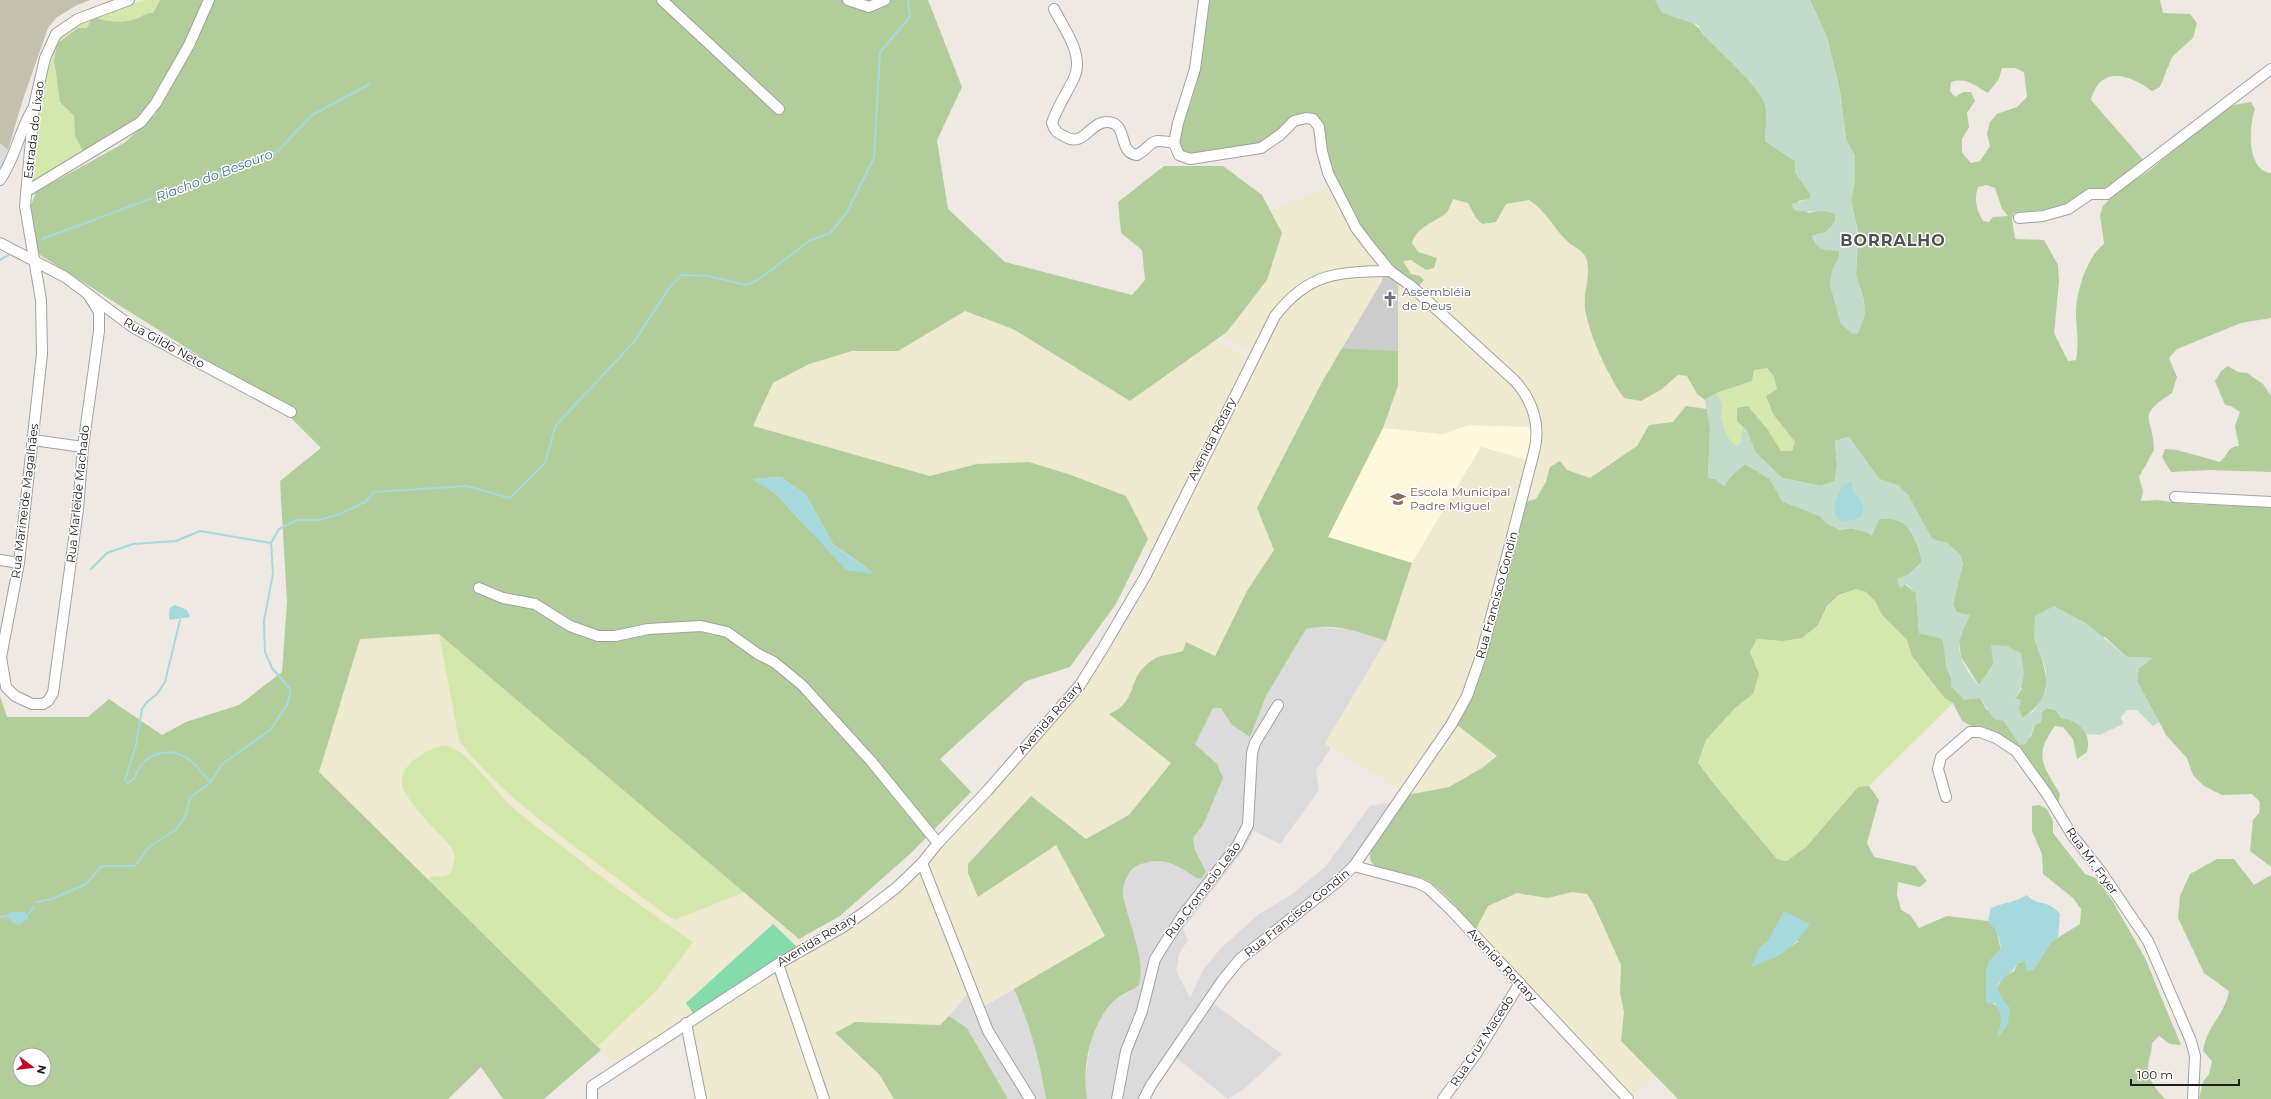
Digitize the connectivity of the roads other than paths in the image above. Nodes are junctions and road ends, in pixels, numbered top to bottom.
1 (129, 0) edge
2 (209, 0) edge
3 (662, 0) edge
4 (848, 0) edge
5 (885, 0) edge
6 (1204, 0) edge
7 (1054, 9) dead end
8 (2271, 69) edge
9 (34, 106) junction
10 (779, 109) dead end
11 (1174, 143) junction
12 (0, 180) edge
13 (27, 191) junction
14 (2019, 218) dead end
15 (0, 243) edge
16 (36, 262) junction
17 (1390, 271) junction
18 (88, 294) junction
19 (291, 412) dead end
20 (34, 440) junction
21 (83, 447) junction
22 (2174, 497) dead end
23 (2271, 502) edge
24 (0, 560) edge
25 (19, 563) junction
26 (479, 588) dead end
27 (51, 698) joint
28 (1278, 705) dead end
29 (1946, 797) dead end
30 (938, 843) junction
31 (922, 864) junction
32 (1354, 866) junction
33 (778, 964) junction
34 (1520, 983) junction
35 (686, 1023) junction
36 (592, 1099) edge
37 (701, 1099) edge
38 (824, 1099) edge
39 (1030, 1099) edge
40 (1116, 1099) edge
41 (1144, 1099) edge
42 (1443, 1099) edge
43 (1628, 1099) edge
44 (2193, 1099) edge

1 - 9 street, Estrada do Lixao
2 - 13 street
3 - 10 street
4 - 5 street
6 - 11 street
7 - 11 street
8 - 14 street
9 - 12 street
9 - 13 street, Estrada do Lixao
11 - 17 street, Rua Francisco Gondin
13 - 16 street, Estrada do Lixao
15 - 16 street, Rua Gildo Neto
16 - 18 street, Rua Gildo Neto
16 - 20 street, Rua Marineide Magalhães
17 - 30 street, Avenida Rotary
17 - 32 street, Rua Francisco Gondin
18 - 19 street, Rua Gildo Neto
18 - 21 street, Rua Marleide Machado
20 - 21 street
20 - 25 street, Rua Marineide Magalhães
21 - 27 street, Rua Marleide Machado
22 - 23 street
24 - 25 street
25 - 27 street, Rua Marineide Magalhães
26 - 30 street
28 - 40 street, Rua Cromacio Leão
29 - 44 street, Rua Mr. Fryer
30 - 31 street, Avenida Rotary
31 - 33 street, Avenida Rotary
31 - 39 street
32 - 34 street, Avenida Rortary
32 - 41 street, Rua Francisco Gondin
33 - 35 street, Avenida Rotary
33 - 38 street
34 - 42 street, Rua Cruz Macedo
34 - 43 street, Avenida Rortary
35 - 36 street, Avenida Rotary
35 - 37 street

